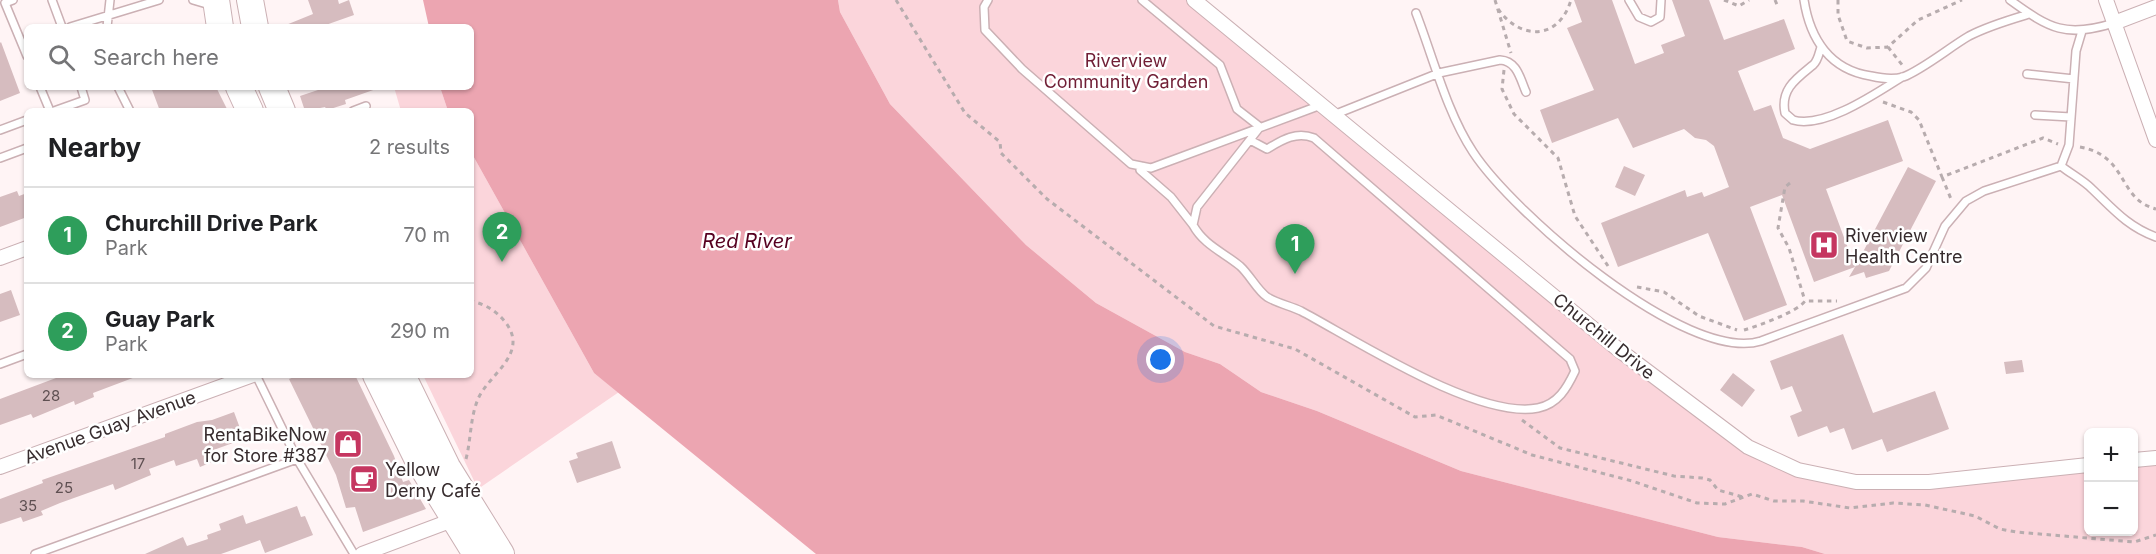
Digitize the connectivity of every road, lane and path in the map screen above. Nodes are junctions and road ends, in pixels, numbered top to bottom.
1 (13, 0) edge
2 (52, 0) edge
3 (110, 0) edge
4 (159, 0) edge
5 (250, 0) edge
6 (897, 0) edge
7 (988, 0) edge
8 (1142, 0) edge
9 (1194, 0) edge
10 (1496, 0) edge
11 (1571, 0) edge
12 (1629, 0) edge
13 (1660, 0) edge
14 (1724, 0) edge
15 (1749, 0) edge
16 (1775, 0) edge
17 (1804, 0) edge
18 (1838, 0) edge
19 (1962, 0) edge
20 (2010, 0) edge
21 (2106, 0) edge
22 (2, 4) edge
23 (1778, 7) dead end
24 (2156, 7) edge
25 (1498, 9) junction
26 (1416, 13) dead end
27 (2030, 14) junction
28 (108, 16) junction
29 (2114, 23) junction
30 (61, 24) edge
31 (80, 24) edge
32 (107, 24) edge
33 (254, 24) edge
34 (2082, 31) junction
35 (24, 41) edge
36 (1821, 47) junction
37 (1888, 47) junction
38 (1508, 61) junction
39 (1516, 69) junction
40 (1439, 73) junction
41 (2027, 74) dead end
42 (1906, 75) junction
43 (2074, 79) junction
44 (42, 90) edge
45 (82, 90) edge
46 (120, 90) edge
47 (240, 90) edge
48 (273, 90) edge
49 (1526, 92) dead end
50 (1881, 102) dead end
51 (1323, 104) junction
52 (366, 106) dead end
53 (50, 108) edge
54 (61, 108) edge
55 (128, 108) edge
56 (249, 108) edge
57 (281, 108) edge
58 (361, 108) edge
59 (1336, 114) junction
60 (2035, 115) dead end
61 (2071, 117) junction
62 (24, 121) edge
63 (1260, 127) junction
64 (0, 130) edge
65 (1250, 140) junction
66 (2156, 140) edge
67 (2069, 145) junction
68 (24, 149) edge
69 (0, 158) edge
70 (1141, 166) junction
71 (2061, 166) junction
72 (1942, 177) junction
73 (1790, 183) dead end
74 (1951, 200) dead end
75 (2156, 209) edge
76 (1193, 225) junction
77 (2156, 237) edge
78 (24, 249) edge
79 (0, 258) edge
80 (1611, 269) dead end
81 (1632, 285) dead end
82 (1805, 301) junction
83 (474, 302) edge
84 (1854, 307) junction
85 (24, 355) edge
86 (0, 364) edge
87 (246, 378) edge
88 (256, 378) edge
89 (377, 378) edge
90 (404, 378) edge
91 (1520, 418) dead end
92 (2156, 458) edge
93 (297, 459) junction
94 (2138, 460) edge
95 (2084, 465) edge
96 (0, 467) edge
97 (459, 487) junction
98 (1744, 497) junction
99 (464, 515) junction
100 (2156, 535) edge
101 (35, 554) edge
102 (354, 554) edge
103 (362, 554) edge
104 (476, 554) edge
105 (501, 554) edge

1 - 22 lane
2 - 30 lane
3 - 28 lane
4 - 28 lane
5 - 33 highway
6 - 98 path
7 - 70 lane
8 - 63 lane
9 - 51 street, Churchill Drive
10 - 25 path
11 - 25 path
12 - 13 lane
14 - 15 path
16 - 23 path
17 - 36 lane
18 - 37 path
19 - 37 path
20 - 27 lane
21 - 29 street
22 - 35 lane
24 - 29 street
25 - 39 path
26 - 40 lane
27 - 34 lane
27 - 42 lane
28 - 31 lane
28 - 32 lane
29 - 34 lane
29 - 66 street
34 - 43 lane
36 - 42 lane
36 - 42 lane
37 - 42 path
38 - 39 lane
38 - 40 lane
38 - 80 path
39 - 49 lane
40 - 59 lane
40 - 84 lane
41 - 43 lane
43 - 61 lane
44 - 53 lane
45 - 54 lane
46 - 55 lane
47 - 56 highway
48 - 57 highway
50 - 72 path
51 - 59 street, Churchill Drive
51 - 63 lane
52 - 58 lane
59 - 95 street, Churchill Drive
60 - 61 lane
61 - 67 lane
62 - 64 lane
63 - 65 lane
63 - 70 lane
65 - 76 lane
65 - 76 lane
67 - 71 lane
67 - 72 path
67 - 75 path
68 - 69 lane
70 - 76 lane
71 - 77 lane
71 - 84 lane
72 - 74 path
73 - 82 path
78 - 79 street
81 - 82 path
82 - 84 path
83 - 97 path
85 - 86 lane
87 - 96 street, Avenue Guay Avenue
88 - 93 lane
89 - 99 highway
90 - 97 highway
91 - 98 path
92 - 94 street
93 - 101 lane
93 - 102 lane
97 - 99 highway
98 - 100 path
99 - 103 street
99 - 104 highway
99 - 105 highway

